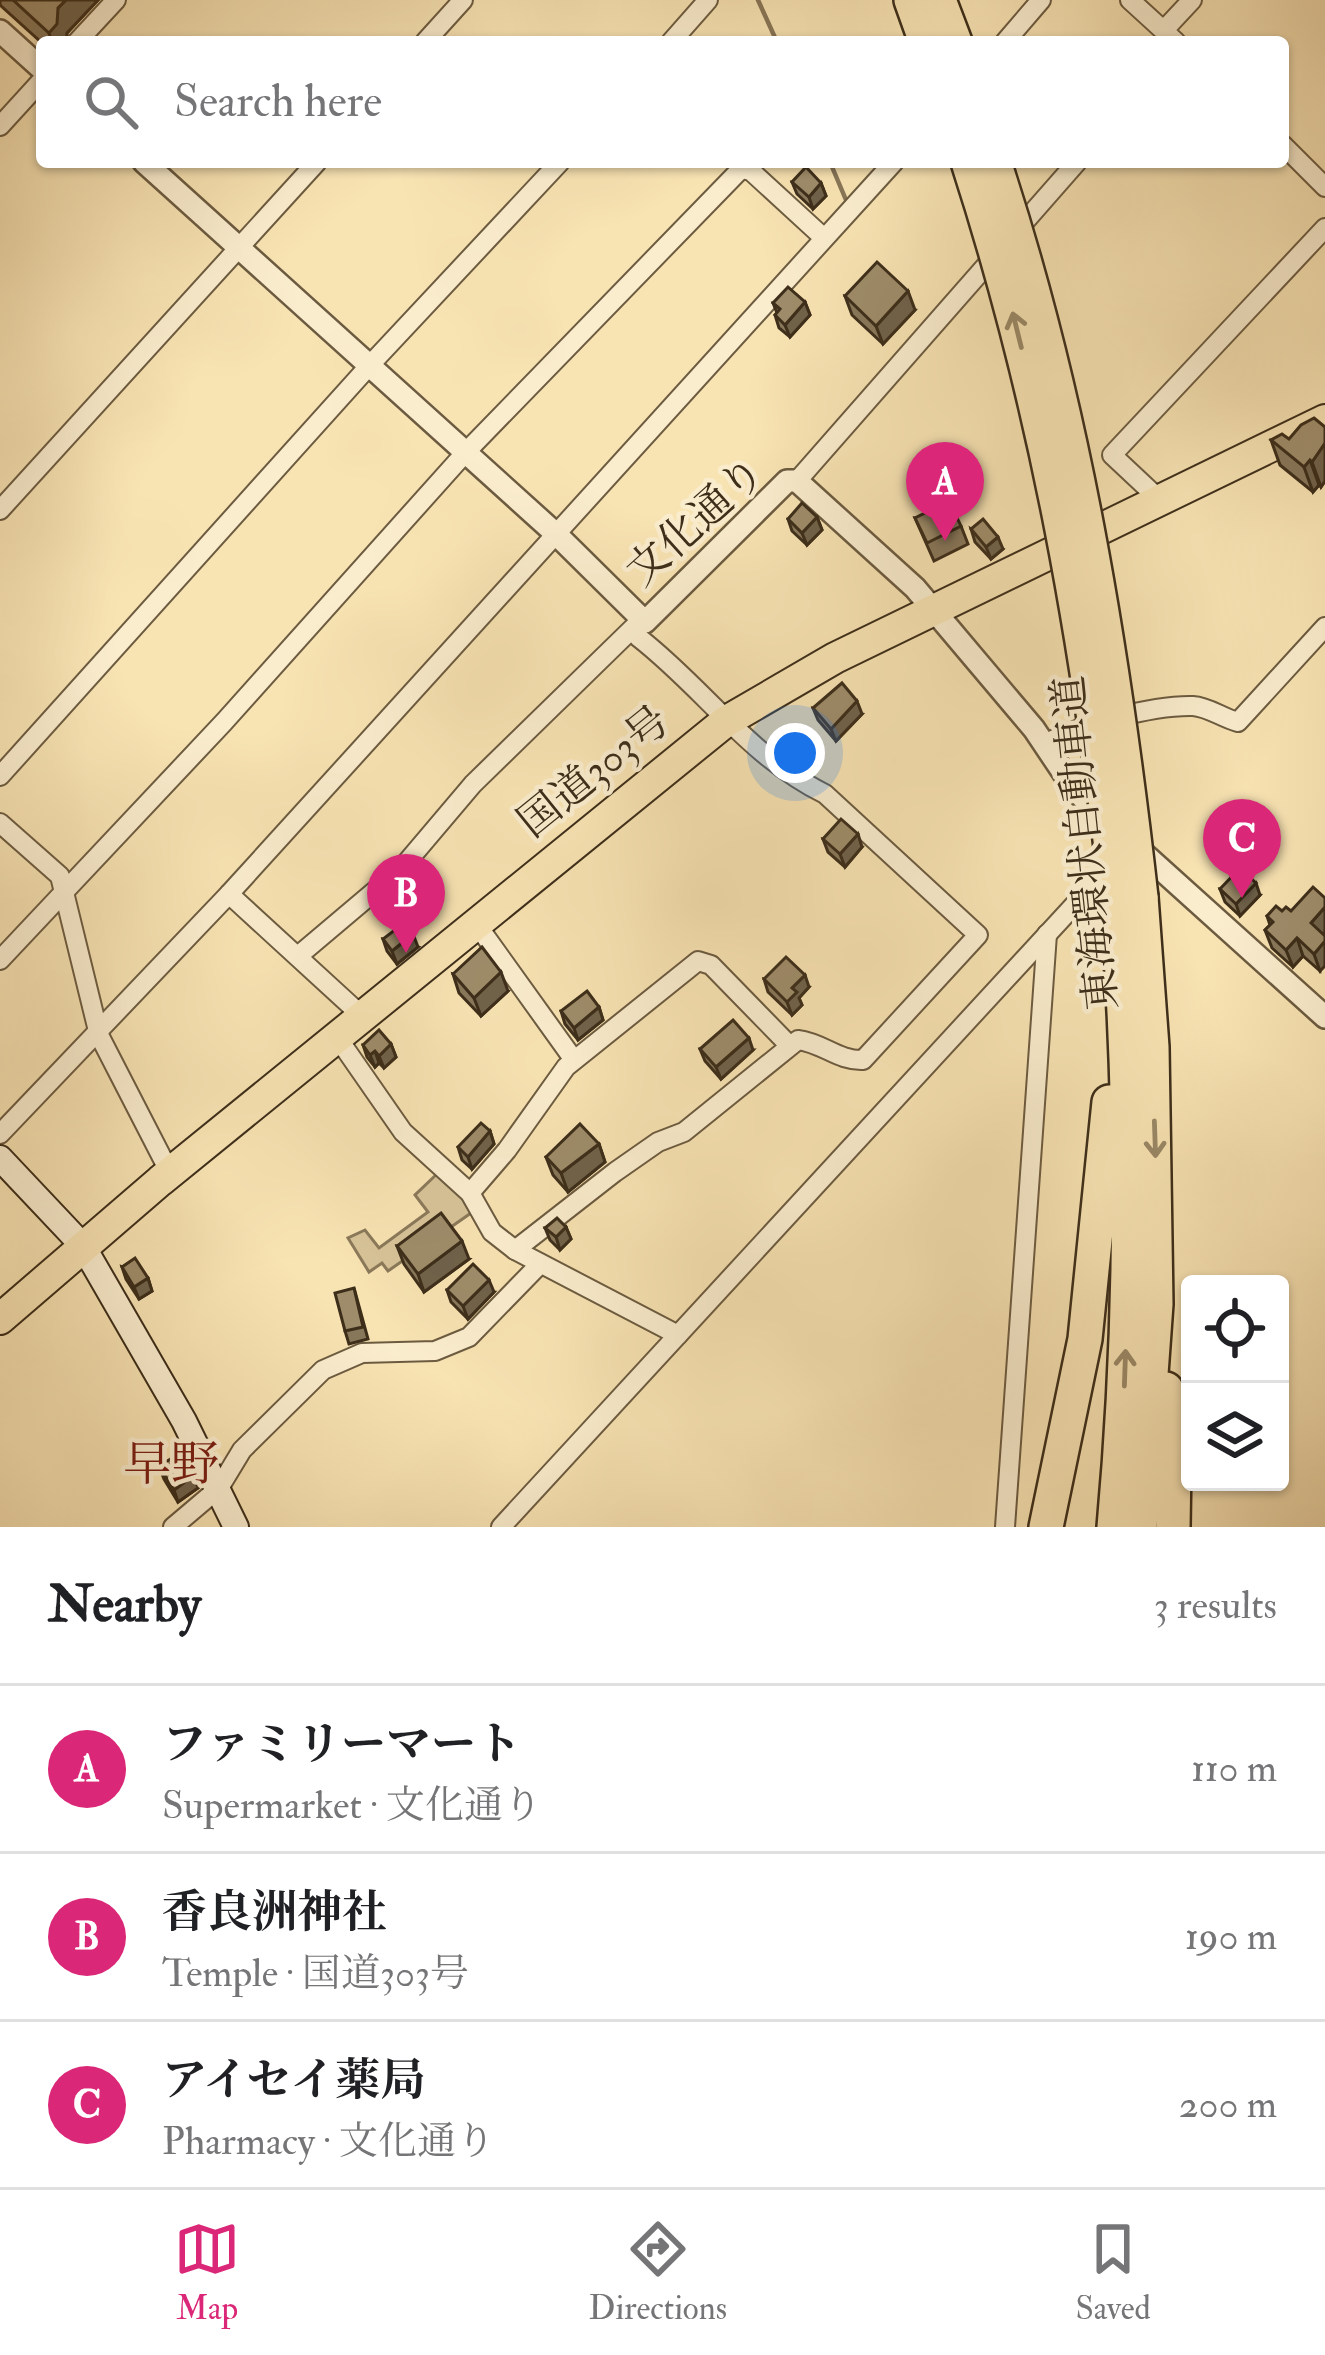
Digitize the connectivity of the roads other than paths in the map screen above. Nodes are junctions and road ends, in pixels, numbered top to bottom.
1 (116, 0) edge
2 (463, 0) edge
3 (708, 0) edge
4 (911, 0) edge
5 (939, 0) edge
6 (1041, 0) edge
7 (1130, 0) edge
8 (1192, 0) edge
9 (0, 31) edge
10 (83, 36) edge
11 (430, 36) edge
12 (676, 36) edge
13 (924, 36) edge
14 (953, 36) edge
15 (1010, 36) edge
16 (1170, 36) edge
17 (36, 64) edge
18 (36, 87) edge
19 (0, 127) edge
20 (1289, 151) edge
21 (151, 168) edge
22 (311, 168) edge
23 (554, 168) edge
24 (888, 168) edge
25 (970, 168) edge
26 (996, 168) edge
27 (1072, 168) edge
28 (1325, 187) edge
29 (1325, 228) edge
30 (824, 238) junction
31 (239, 248) junction
32 (369, 366) junction
33 (1325, 420) edge
34 (465, 453) junction
35 (797, 481) junction
36 (1160, 500) junction
37 (0, 510) edge
38 (556, 534) junction
39 (932, 610) junction
40 (1325, 627) edge
41 (724, 722) junction
42 (1044, 744) junction
43 (0, 776) edge
44 (0, 824) edge
45 (1132, 842) junction
46 (64, 891) junction
47 (229, 894) junction
48 (1129, 898) junction
49 (475, 922) junction
50 (1047, 934) junction
51 (1121, 954) junction
52 (298, 956) junction
53 (0, 960) edge
54 (1322, 1009) edge
55 (361, 1015) junction
56 (98, 1035) junction
57 (337, 1037) junction
58 (788, 1046) junction
59 (574, 1060) junction
60 (0, 1134) edge
61 (0, 1158) edge
62 (170, 1173) junction
63 (470, 1193) junction
64 (82, 1246) junction
65 (515, 1250) junction
66 (540, 1264) junction
67 (1156, 1304) junction
68 (0, 1319) edge
69 (678, 1335) junction
70 (219, 1488) junction
71 (173, 1527) edge
72 (236, 1527) edge
73 (501, 1527) edge
74 (1005, 1527) edge
75 (1046, 1527) edge
76 (1114, 1527) edge
77 (1140, 1527) edge
78 (1173, 1527) edge

1 - 10 street
2 - 11 street
3 - 12 street
4 - 13 highway
5 - 14 highway
6 - 15 street
7 - 16 street
8 - 16 street
9 - 17 street
18 - 19 street
20 - 28 street
21 - 31 street, 文化通り
22 - 31 street
23 - 32 street
24 - 30 street
48 -> 25 highway, 東海環状自動車道, bridge
26 - 48 highway, 東海環状自動車道, bridge
27 - 35 street
29 - 36 street
30 - 34 street
30 - 38 street
31 - 32 street, 文化通り
31 - 37 street
32 - 34 street, 文化通り
32 - 43 street
33 - 36 highway, 国道303号
34 - 38 street, 文化通り
34 - 46 street
35 - 38 street, 文化通り
35 - 39 street, 文化通り
36 - 39 highway, 国道303号
38 - 47 street
39 - 41 highway, 国道303号
39 - 42 street, 文化通り
40 - 42 street
41 - 49 highway, 国道303号
41 - 52 street
41 - 58 street
42 - 45 street, 文化通り
44 - 46 street
45 - 50 street
45 - 54 street, 文化通り
46 - 53 street
46 - 56 street
47 - 52 street
47 - 56 street
48 - 51 highway, 東海環状自動車道
48 -> 67 highway, 東海環状自動車道
49 - 55 highway, 国道303号
49 - 59 street
50 - 69 street
50 - 74 street
51 - 75 highway
76 -> 51 highway, 東海環状自動車道
52 - 55 street
55 - 57 highway, 国道303号
56 - 60 street
56 - 62 street
57 - 62 highway, 国道303号
57 - 63 street
58 - 59 street
58 - 65 street
59 - 63 street
61 - 64 main road
62 - 64 highway, 国道303号
63 - 65 street
64 - 68 highway, 国道303号
64 - 70 main road
65 - 66 street
66 - 69 street
66 - 70 street
67 - 77 highway, 東海環状自動車道
67 - 78 highway
69 - 73 street
70 - 71 street
70 - 72 main road

